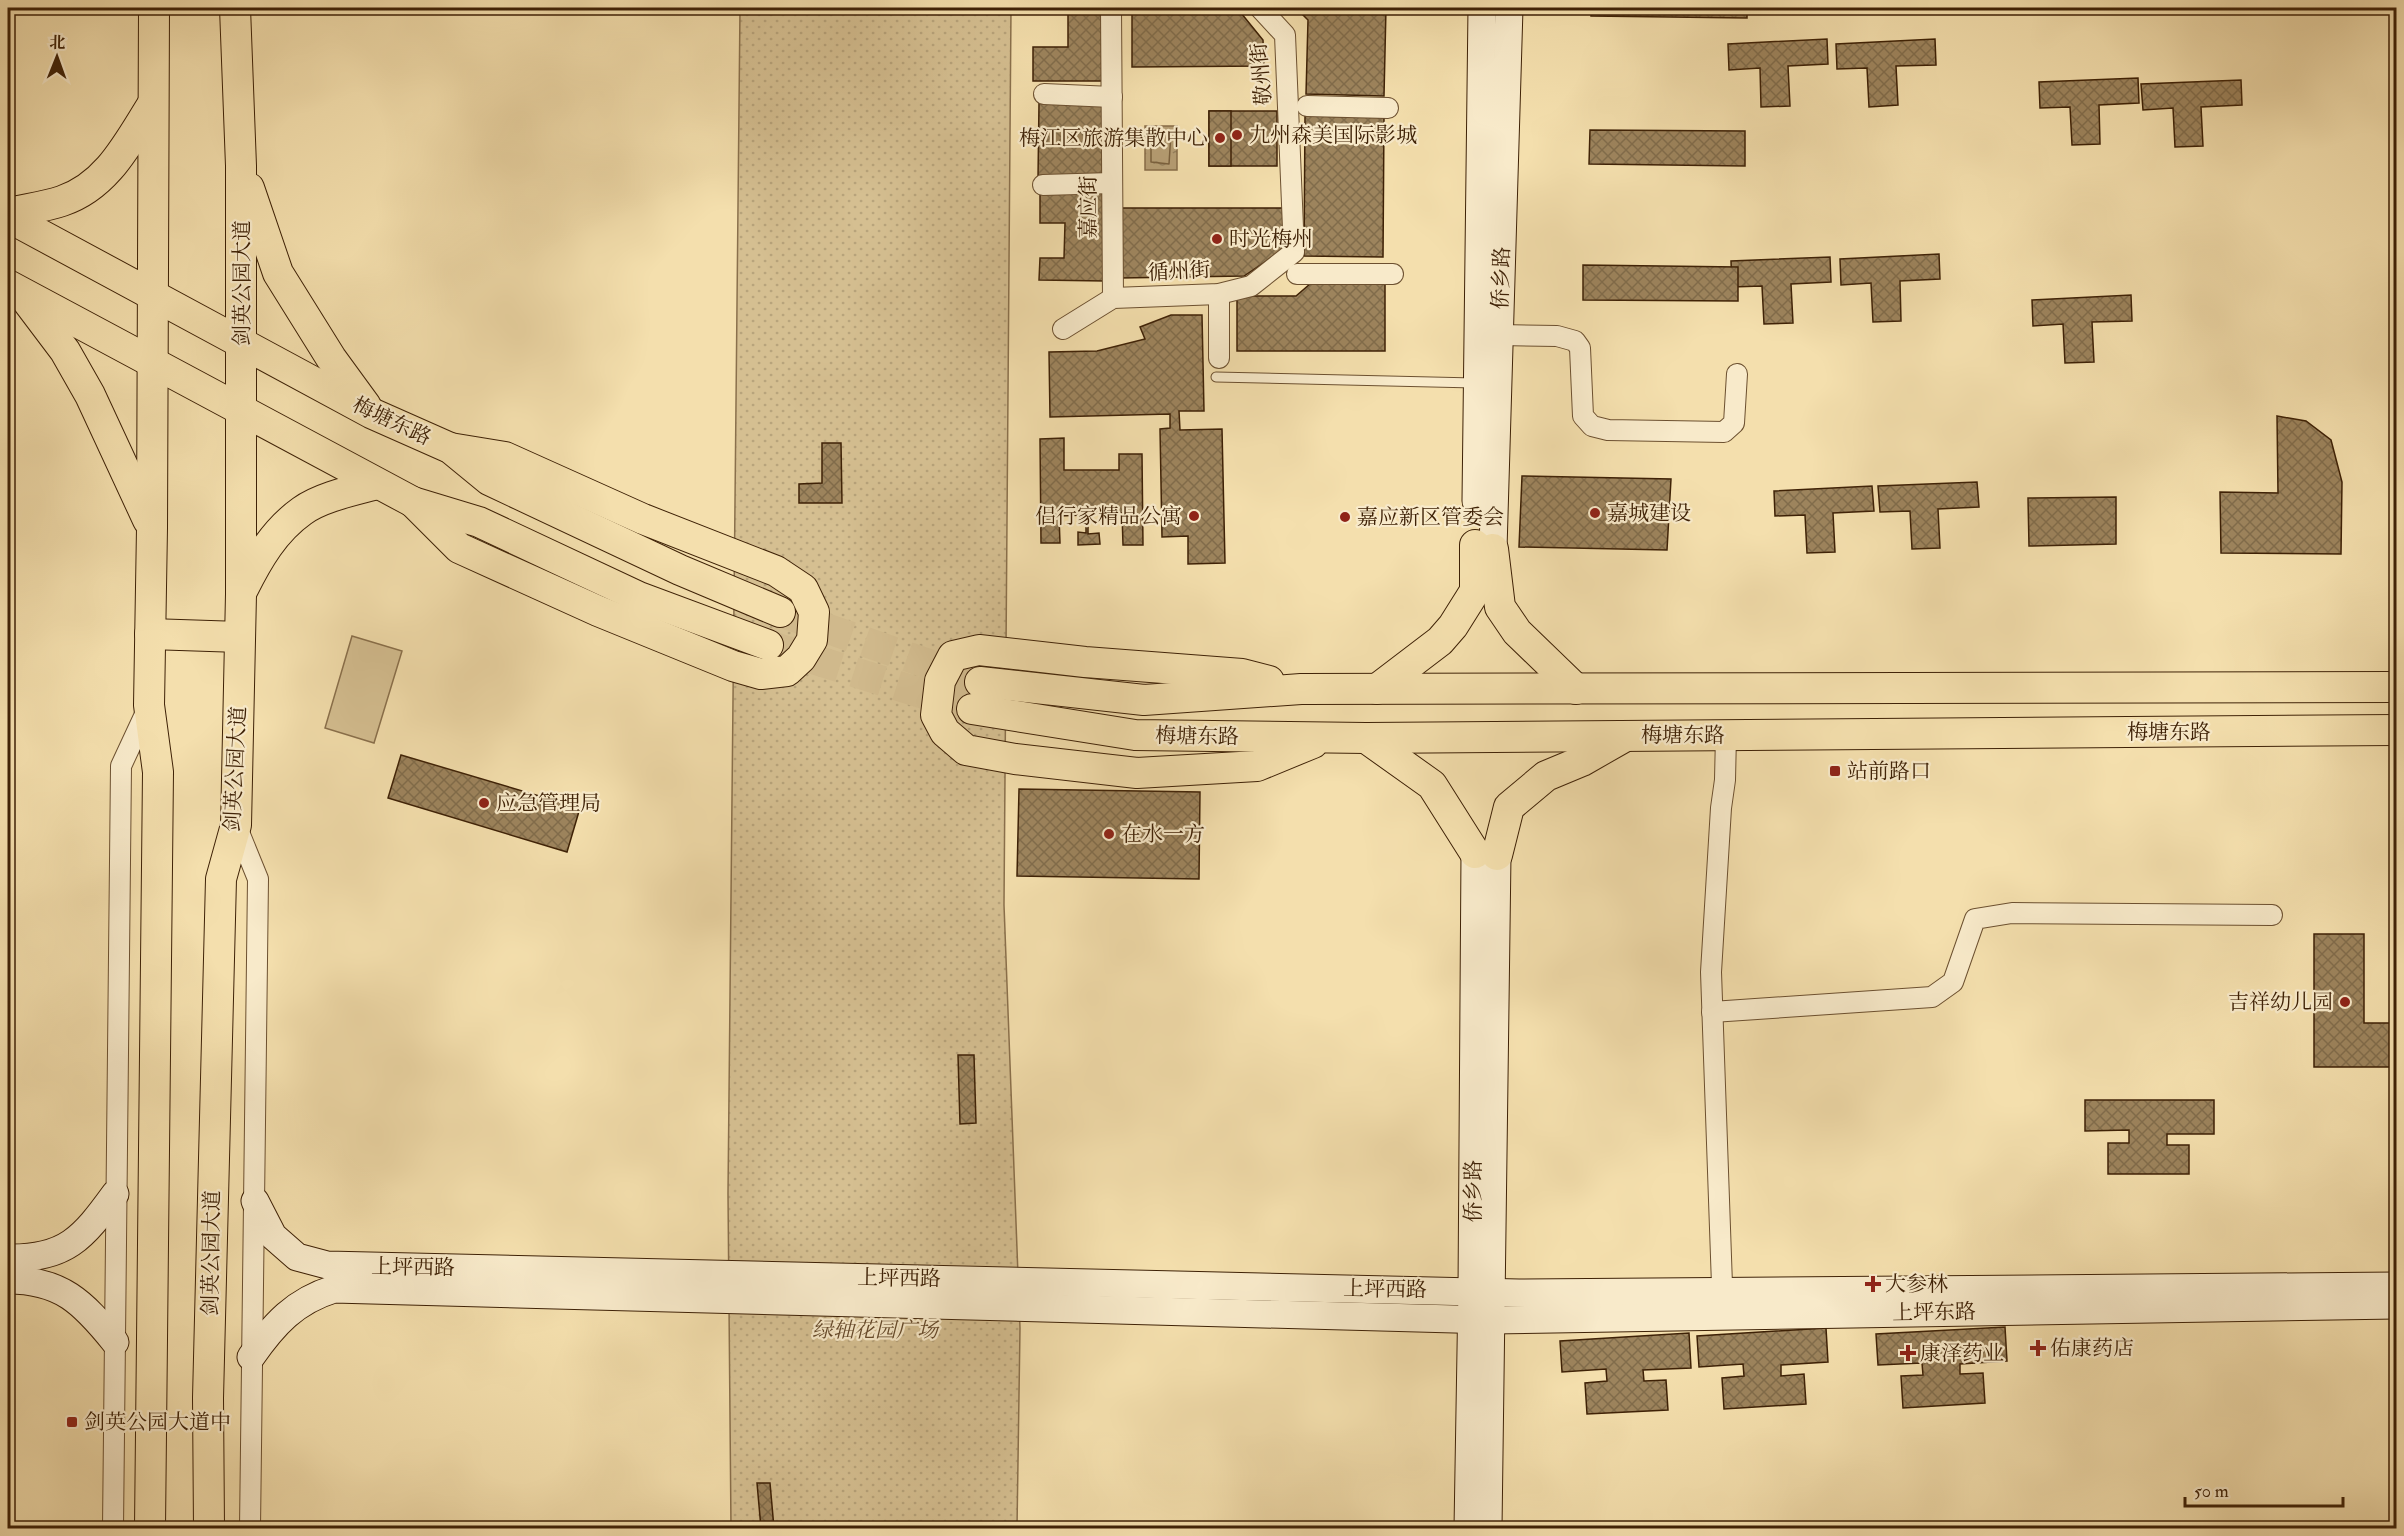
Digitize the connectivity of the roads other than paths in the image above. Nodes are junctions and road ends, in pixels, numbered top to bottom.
1 (154, 8) edge
2 (235, 8) edge
3 (1112, 8) edge
4 (1260, 8) edge
5 (1482, 8) edge
6 (1509, 8) edge
7 (1044, 94) dead end
8 (1112, 97) junction
9 (152, 105) junction
10 (1307, 106) dead end
11 (1388, 108) dead end
12 (241, 166) junction
13 (1112, 183) junction
14 (1043, 184) dead end
15 (8, 215) edge
16 (1294, 252) joint
17 (1297, 274) dead end
18 (1393, 274) dead end
19 (14, 288) edge
20 (1219, 294) junction
21 (153, 296) junction
22 (1113, 298) junction
23 (1063, 328) dead end
24 (1499, 335) junction
25 (242, 344) junction
26 (153, 363) junction
27 (1218, 368) joint
28 (1737, 374) dead end
29 (1478, 384) junction
30 (242, 410) junction
31 (371, 413) junction
32 (450, 447) junction
33 (377, 484) junction
34 (413, 502) junction
35 (152, 528) junction
36 (1484, 547) junction
37 (241, 594) junction
38 (780, 612) tunnel mouth
39 (150, 634) junction
40 (240, 637) junction
41 (768, 645) tunnel mouth
42 (2397, 687) edge
43 (1576, 688) junction
44 (1301, 689) junction
45 (1377, 689) junction
46 (149, 705) junction
47 (2397, 730) edge
48 (1726, 735) junction
49 (1626, 736) junction
50 (1325, 738) junction
51 (1366, 738) junction
52 (236, 825) junction
53 (1486, 854) junction
54 (2272, 915) dead end
55 (1712, 1012) junction
56 (116, 1194) junction
57 (255, 1201) junction
58 (18, 1269) edge
59 (331, 1277) junction
60 (1722, 1286) dead end
61 (2397, 1286) edge
62 (1482, 1292) junction
63 (2397, 1305) edge
64 (1481, 1319) junction
65 (115, 1342) junction
66 (251, 1357) junction
67 (113, 1528) edge
68 (150, 1528) edge
69 (209, 1528) edge
70 (250, 1528) edge
71 (1467, 1528) edge
72 (1488, 1528) edge

1 - 9 main road
2 - 12 main road, 剑英公园大道
3 - 8 street, 嘉应街
4 - 16 street, 敬州街
5 - 29 street, 侨乡路
6 - 24 street, 侨乡路
7 - 8 street
8 - 13 street, 嘉应街
9 - 15 main road
9 - 21 main road
10 - 11 street
12 - 25 main road, 剑英公园大道
12 - 31 main road
13 - 14 street
13 - 22 street, 嘉应街
15 - 21 main road, 梅塘东路
16 - 20 street, 循州街
17 - 18 street
19 - 26 main road
19 - 35 main road
20 - 22 street, 循州街
20 - 27 street
21 - 25 main road, 梅塘东路
21 - 26 main road
22 - 23 street, 循州街
24 - 28 street
24 - 36 street, 侨乡路
25 - 30 main road, 剑英公园大道
25 - 31 main road, 梅塘东路
26 - 30 main road
26 - 35 main road
27 - 29 lane
29 - 36 street, 侨乡路
30 - 33 main road
30 - 37 main road, 剑英公园大道
31 - 32 main road, 梅塘东路
32 - 34 main road
32 - 38 main road, 梅塘东路
33 - 34 main road
33 - 37 main road
34 - 41 main road
35 - 39 main road
36 - 43 main road
36 - 45 main road
37 - 40 main road, 剑英公园大道
39 - 40 main road
39 - 46 main road
40 - 52 main road, 剑英公园大道
42 - 43 main road, 梅塘东路
43 - 45 main road, 梅塘东路
44 - 45 main road, 梅塘东路
44 - 50 main road, 梅塘东路
44 - 50 main road
46 - 56 street
46 - 68 main road
47 - 48 main road, 梅塘东路
48 - 49 main road, 梅塘东路
48 - 55 street
49 - 51 main road, 梅塘东路
49 - 53 main road
50 - 51 main road, 梅塘东路
51 - 53 main road
52 - 57 street
52 - 69 main road, 剑英公园大道
53 - 62 street, 侨乡路
54 - 55 street
55 - 60 street
56 - 58 street
56 - 65 street
57 - 59 street
57 - 66 street
58 - 65 street
59 - 62 street, 上坪西路
59 - 64 street, 上坪西路
59 - 66 street
61 - 62 street, 上坪东路
62 - 64 street, 侨乡路
63 - 64 street, 上坪东路
64 - 71 street, 侨乡路
64 - 72 street, 侨乡路
65 - 67 street
66 - 70 street

